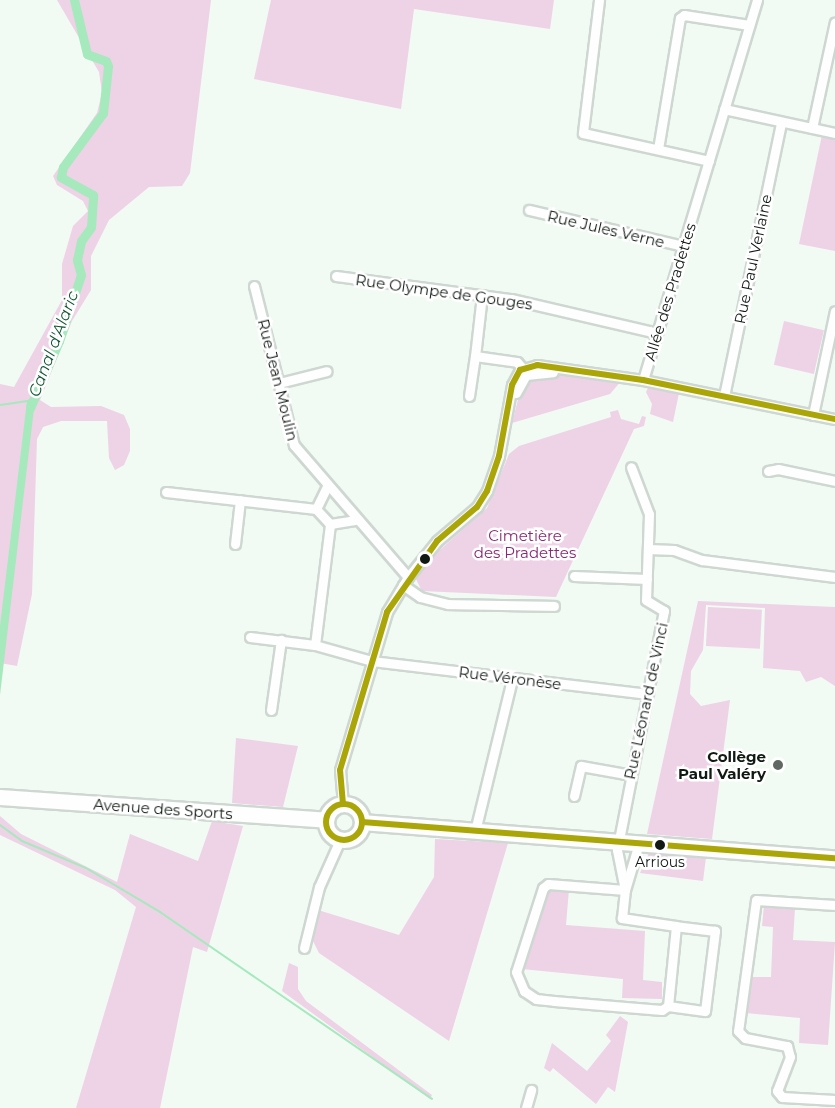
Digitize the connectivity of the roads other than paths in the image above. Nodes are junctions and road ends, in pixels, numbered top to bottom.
1 (599, 0) edge
2 (757, 0) edge
3 (835, 22) edge
4 (749, 26) junction
5 (833, 41) edge
6 (724, 109) junction
7 (781, 123) junction
8 (812, 128) junction
9 (835, 133) edge
10 (658, 149) junction
11 (709, 161) junction
12 (529, 210) dead end
13 (684, 246) junction
14 (336, 276) dead end
15 (254, 286) dead end
16 (482, 295) junction
17 (835, 311) edge
18 (657, 333) junction
19 (475, 356) junction
20 (327, 371) dead end
21 (526, 371) junction
22 (643, 380) junction
23 (279, 384) junction
24 (469, 396) dead end
25 (724, 396) junction
26 (813, 415) junction
27 (835, 419) edge
28 (631, 467) dead end
29 (768, 471) dead end
30 (835, 481) edge
31 (327, 486) junction
32 (166, 492) dead end
33 (240, 500) junction
34 (316, 509) junction
35 (355, 520) junction
36 (330, 524) junction
37 (235, 544) dead end
38 (648, 549) junction
39 (574, 576) dead end
40 (835, 577) edge
41 (647, 579) junction
42 (405, 581) junction
43 (554, 606) dead end
44 (250, 638) dead end
45 (281, 640) junction
46 (315, 645) junction
47 (372, 661) junction
48 (512, 679) junction
49 (648, 694) junction
50 (271, 710) dead end
51 (631, 775) junction
52 (574, 796) dead end
53 (0, 797) edge
54 (343, 804) junction
55 (326, 820) junction
56 (362, 822) junction
57 (475, 831) junction
58 (340, 840) junction
59 (617, 842) junction
60 (639, 843) junction
61 (835, 858) edge
62 (625, 890) junction
63 (835, 905) edge
64 (676, 926) junction
65 (304, 948) dead end
66 (668, 1006) junction
67 (531, 1090) dead end
68 (835, 1100) edge
69 (526, 1108) edge

1 - 10 street
2 - 4 street, Allée des Pradettes
3 - 5 street
4 - 6 street, Allée des Pradettes
4 - 10 street
5 - 8 street
6 - 7 street
6 - 11 street, Allée des Pradettes
7 - 8 street
7 - 25 street, Rue Paul Verlaine
8 - 9 street
10 - 11 street
11 - 13 street, Allée des Pradettes
12 - 13 street, Rue Jules Verne
13 - 18 street, Allée des Pradettes
14 - 16 street, Rue Olympe de Gouges
15 - 23 street, Rue Jean Moulin
16 - 18 street, Rue Olympe de Gouges
16 - 19 street
17 - 26 street
18 - 22 street, Allée des Pradettes
19 - 21 street
19 - 24 street
20 - 23 street
21 - 22 street, Allée des Pradettes
21 - 42 street
22 - 25 street
23 - 31 street, Rue Jean Moulin
25 - 26 street
26 - 27 street
28 - 38 street, Rue Léonard de Vinci
29 - 30 street
31 - 34 street
31 - 35 street, Rue Jean Moulin
32 - 33 street
33 - 34 street
33 - 37 street
34 - 36 street
35 - 36 street
35 - 42 street, Rue Jean Moulin
36 - 46 street
38 - 40 street
38 - 41 street, Rue Léonard de Vinci
39 - 41 street
41 - 49 street, Rue Léonard de Vinci
42 - 43 street, Rue Jean Moulin
42 - 47 street
44 - 45 street, Rue Véronèse
45 - 46 street, Rue Véronèse
45 - 50 street
46 - 47 street, Rue Véronèse
47 - 48 street, Rue Véronèse
47 - 54 street
48 - 49 street, Rue Véronèse
48 - 57 street
49 - 51 street, Rue Léonard de Vinci
51 - 52 street
51 - 59 street, Rue Léonard de Vinci
53 - 55 main road, Avenue des Sports
54 - 55 main road
54 - 56 main road
55 - 58 main road
56 - 57 main road
56 - 58 main road
57 - 59 main road
58 - 65 street
59 - 60 main road
59 - 62 street
60 - 61 main road
60 - 62 street
62 - 64 street
62 - 66 street
63 - 68 street
64 - 66 street
64 - 66 street
67 - 69 street

